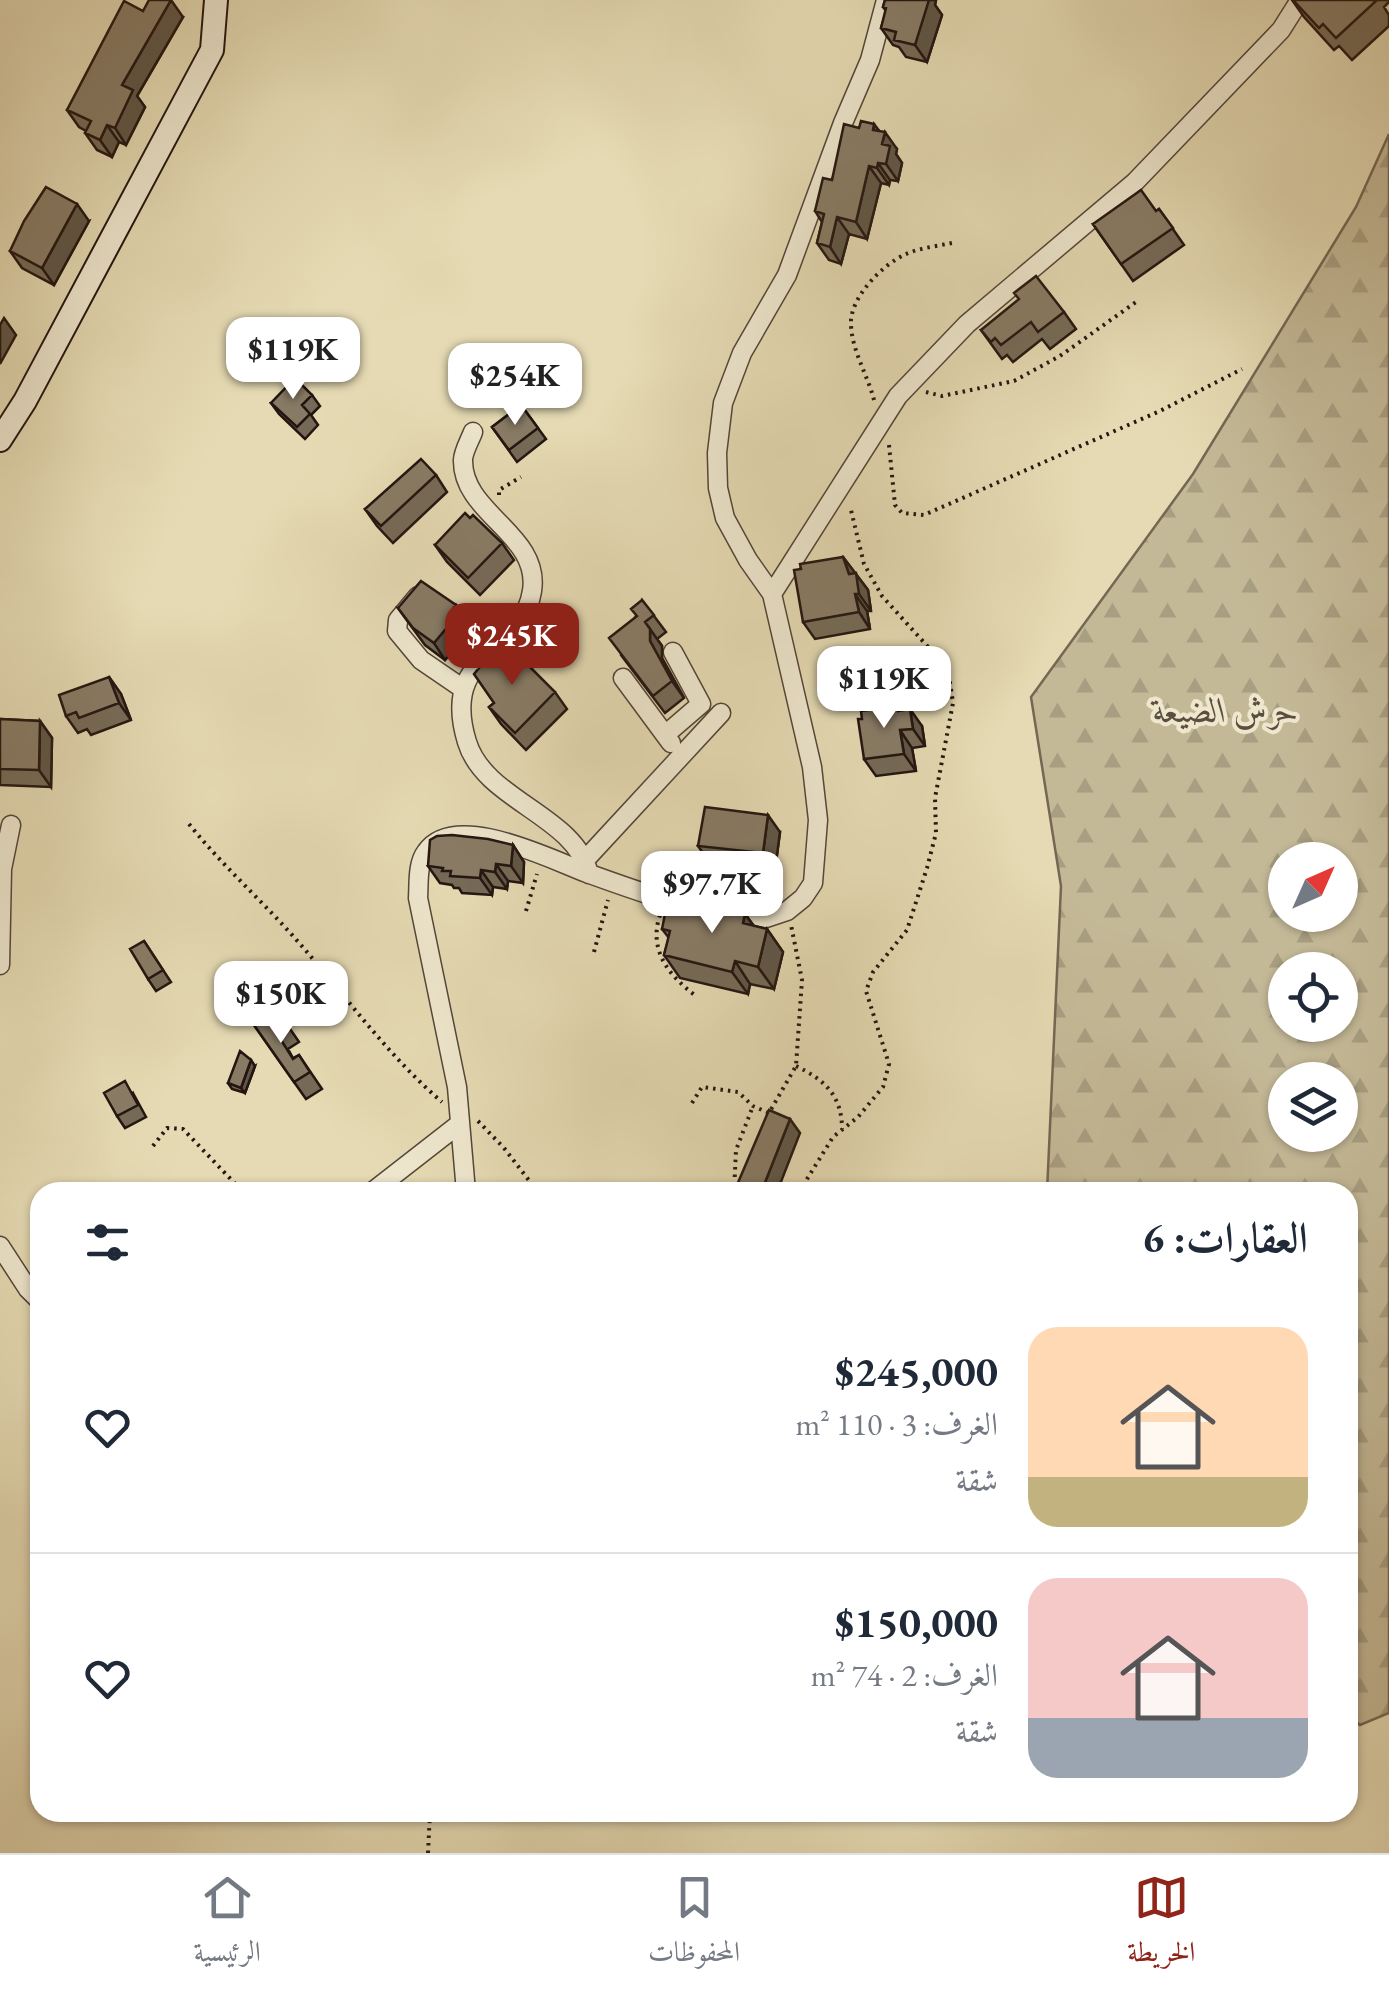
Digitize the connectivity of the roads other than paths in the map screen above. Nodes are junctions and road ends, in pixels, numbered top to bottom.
1 (216, 0) edge
2 (886, 0) edge
3 (1300, 0) edge
4 (473, 432) dead end
5 (0, 440) edge
6 (422, 592) edge
7 (772, 594) junction
8 (673, 652) dead end
9 (623, 678) dead end
10 (462, 688) junction
11 (721, 713) dead end
12 (665, 735) junction
13 (681, 755) junction
14 (11, 825) dead end
15 (587, 867) junction
16 (0, 965) edge
17 (458, 1116) junction
18 (383, 1182) edge
19 (465, 1182) edge
20 (0, 1246) edge
21 (30, 1292) edge

1 - 5 street
2 - 7 street
3 - 7 street
4 - 10 street
6 - 10 street
7 - 15 street
8 - 12 street
9 - 12 street
10 - 15 street
11 - 13 street
12 - 13 street
13 - 15 street
14 - 16 street
15 - 17 street
17 - 18 street
17 - 19 street
20 - 21 street

